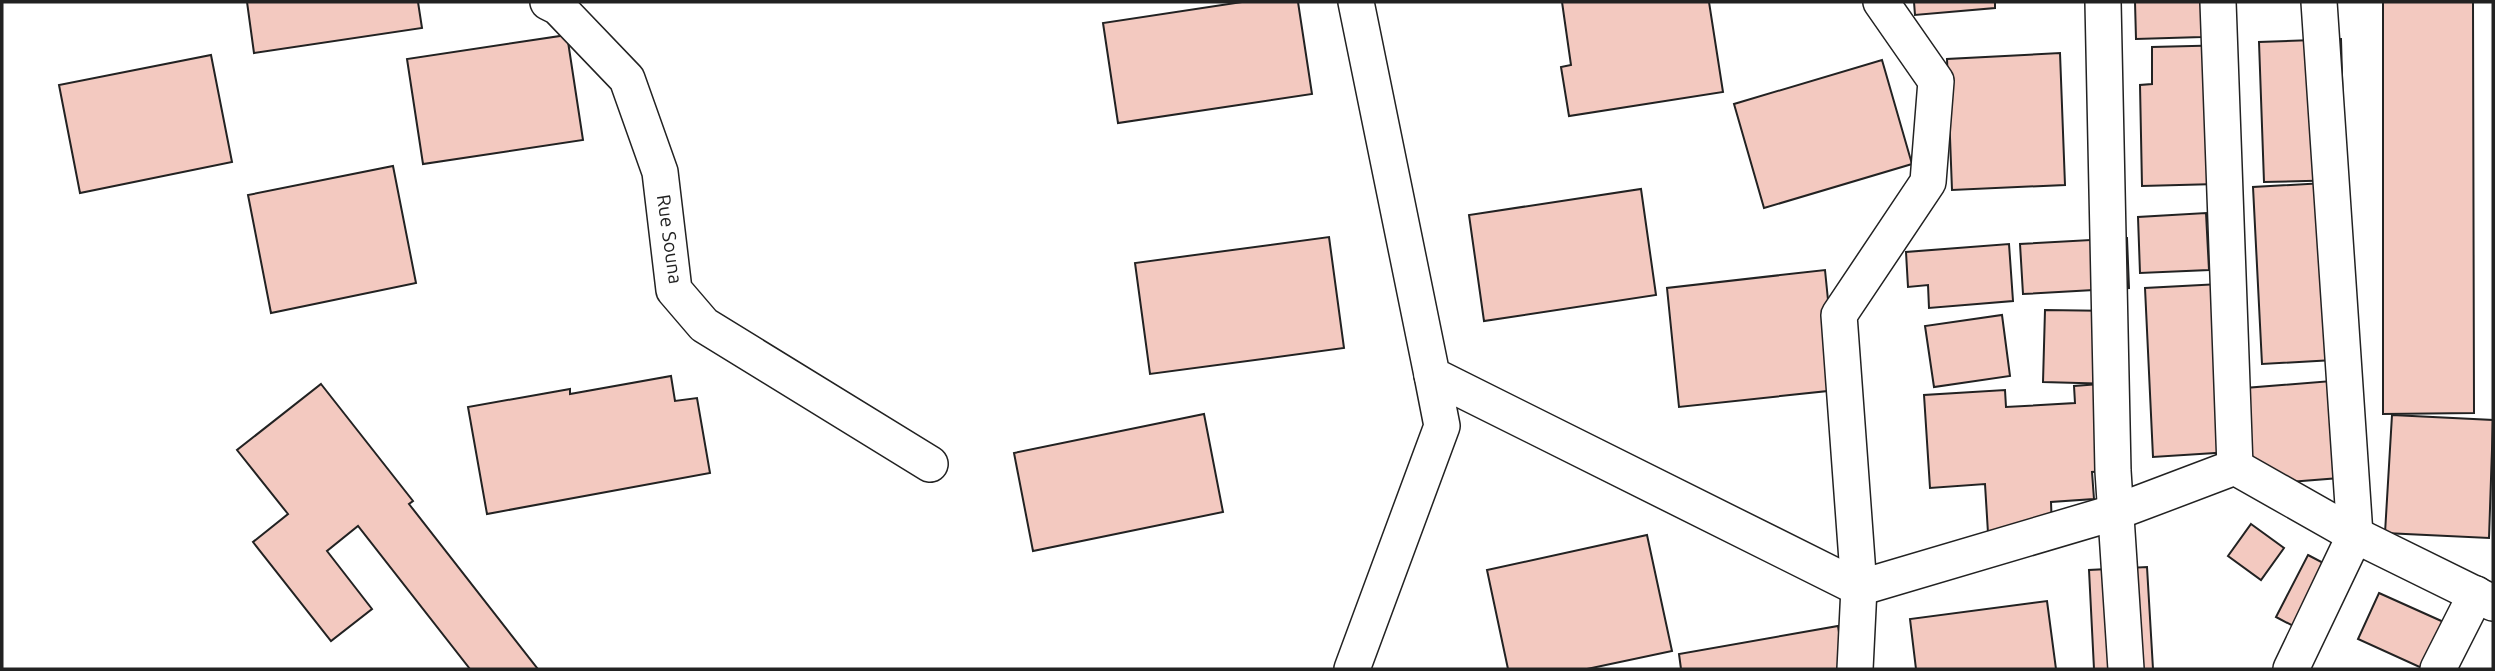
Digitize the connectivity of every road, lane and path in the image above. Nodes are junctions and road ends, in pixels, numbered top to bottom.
1 (548, 2) edge
2 (1356, 2) edge
3 (1881, 2) edge
4 (2103, 2) edge
5 (2218, 2) edge
6 (2319, 2) edge
7 (1432, 374) junction
8 (930, 464) dead end
9 (2235, 467) junction
10 (2116, 512) junction
11 (2355, 535) junction
12 (1859, 588) junction
13 (2484, 599) edge
14 (1352, 669) edge
15 (1855, 669) edge
16 (2126, 669) edge
17 (2291, 669) edge
18 (2438, 669) edge

1 - 8 street, Rue Souna
2 - 7 street
3 - 12 street
4 - 10 street
5 - 9 street
6 - 11 street
7 - 12 street
7 - 14 street
9 - 10 street
9 - 11 street
10 - 12 street
10 - 16 street
11 - 13 street
11 - 17 street
12 - 15 street
13 - 18 street

